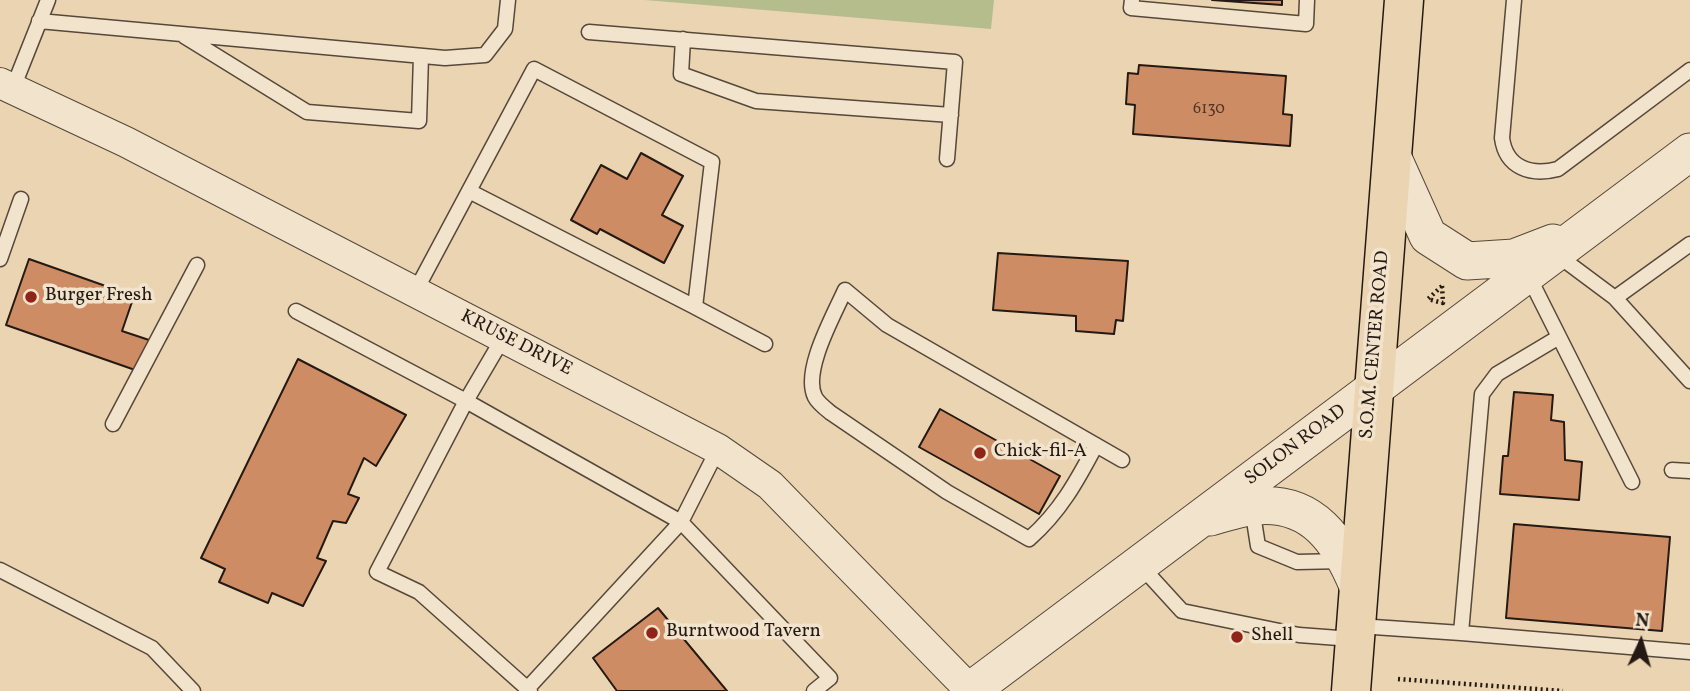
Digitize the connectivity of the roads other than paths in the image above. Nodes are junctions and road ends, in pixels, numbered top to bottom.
1 (48, 0) edge
2 (508, 0) edge
3 (1132, 0) edge
4 (1307, 0) edge
5 (1405, 0) edge
6 (1514, 0) edge
7 (39, 21) junction
8 (589, 32) dead end
9 (180, 34) junction
10 (683, 39) junction
11 (421, 55) junction
12 (1690, 70) edge
13 (6, 86) edge
14 (951, 115) junction
15 (1690, 152) edge
16 (1392, 156) junction
17 (947, 159) dead end
18 (469, 191) junction
19 (21, 199) dead end
20 (1690, 244) edge
21 (1555, 253) junction
22 (0, 259) edge
23 (197, 265) dead end
24 (415, 292) junction
25 (1615, 298) junction
26 (695, 307) junction
27 (296, 311) dead end
28 (1559, 337) junction
29 (503, 338) junction
30 (765, 344) dead end
31 (1690, 381) edge
32 (1372, 389) junction
33 (466, 401) junction
34 (113, 424) dead end
35 (1096, 445) junction
36 (718, 449) junction
37 (1122, 460) dead end
38 (1672, 470) dead end
39 (1690, 471) edge
40 (1632, 482) dead end
41 (1199, 519) junction
42 (681, 522) junction
43 (1139, 564) junction
44 (0, 570) edge
45 (1353, 573) junction
46 (1355, 632) junction
47 (1461, 633) junction
48 (1690, 652) edge
49 (528, 690) edge
50 (193, 691) edge
51 (814, 691) edge
52 (971, 691) edge
53 (1351, 691) edge

1 - 7 lane
2 - 11 lane
3 - 4 lane
5 - 16 main road, S.O.M. CENTER ROAD
6 - 12 lane
7 - 9 lane
7 - 13 lane
8 - 10 lane
9 - 11 lane
9 - 11 lane
10 - 14 lane
10 - 14 lane
13 - 24 street, KRUSE DRIVE
14 - 17 lane
15 - 21 street, SOLON ROAD
16 - 21 street
16 - 32 main road, S.O.M. CENTER ROAD
18 - 24 lane
18 - 26 lane
18 - 26 lane
19 - 22 lane
20 - 25 lane
21 - 25 lane
21 - 28 lane
21 - 32 street, SOLON ROAD
23 - 34 lane
24 - 29 street, KRUSE DRIVE
25 - 31 lane
26 - 30 lane
27 - 33 lane
28 - 40 lane
28 - 47 lane
29 - 33 lane
29 - 36 street, KRUSE DRIVE
32 - 41 street, SOLON ROAD
32 - 45 main road, S.O.M. CENTER ROAD
33 - 42 lane
33 - 49 lane
35 - 35 lane
35 - 37 lane
36 - 42 lane
36 - 52 street, KRUSE DRIVE
38 - 39 lane
41 - 43 street, SOLON ROAD
41 - 45 street
42 - 49 lane
42 - 51 lane
43 - 46 lane
43 - 52 street, SOLON ROAD
44 - 50 lane
45 - 46 main road, S.O.M. CENTER ROAD
46 - 47 lane
46 - 53 main road, S.O.M. CENTER ROAD
47 - 48 lane

